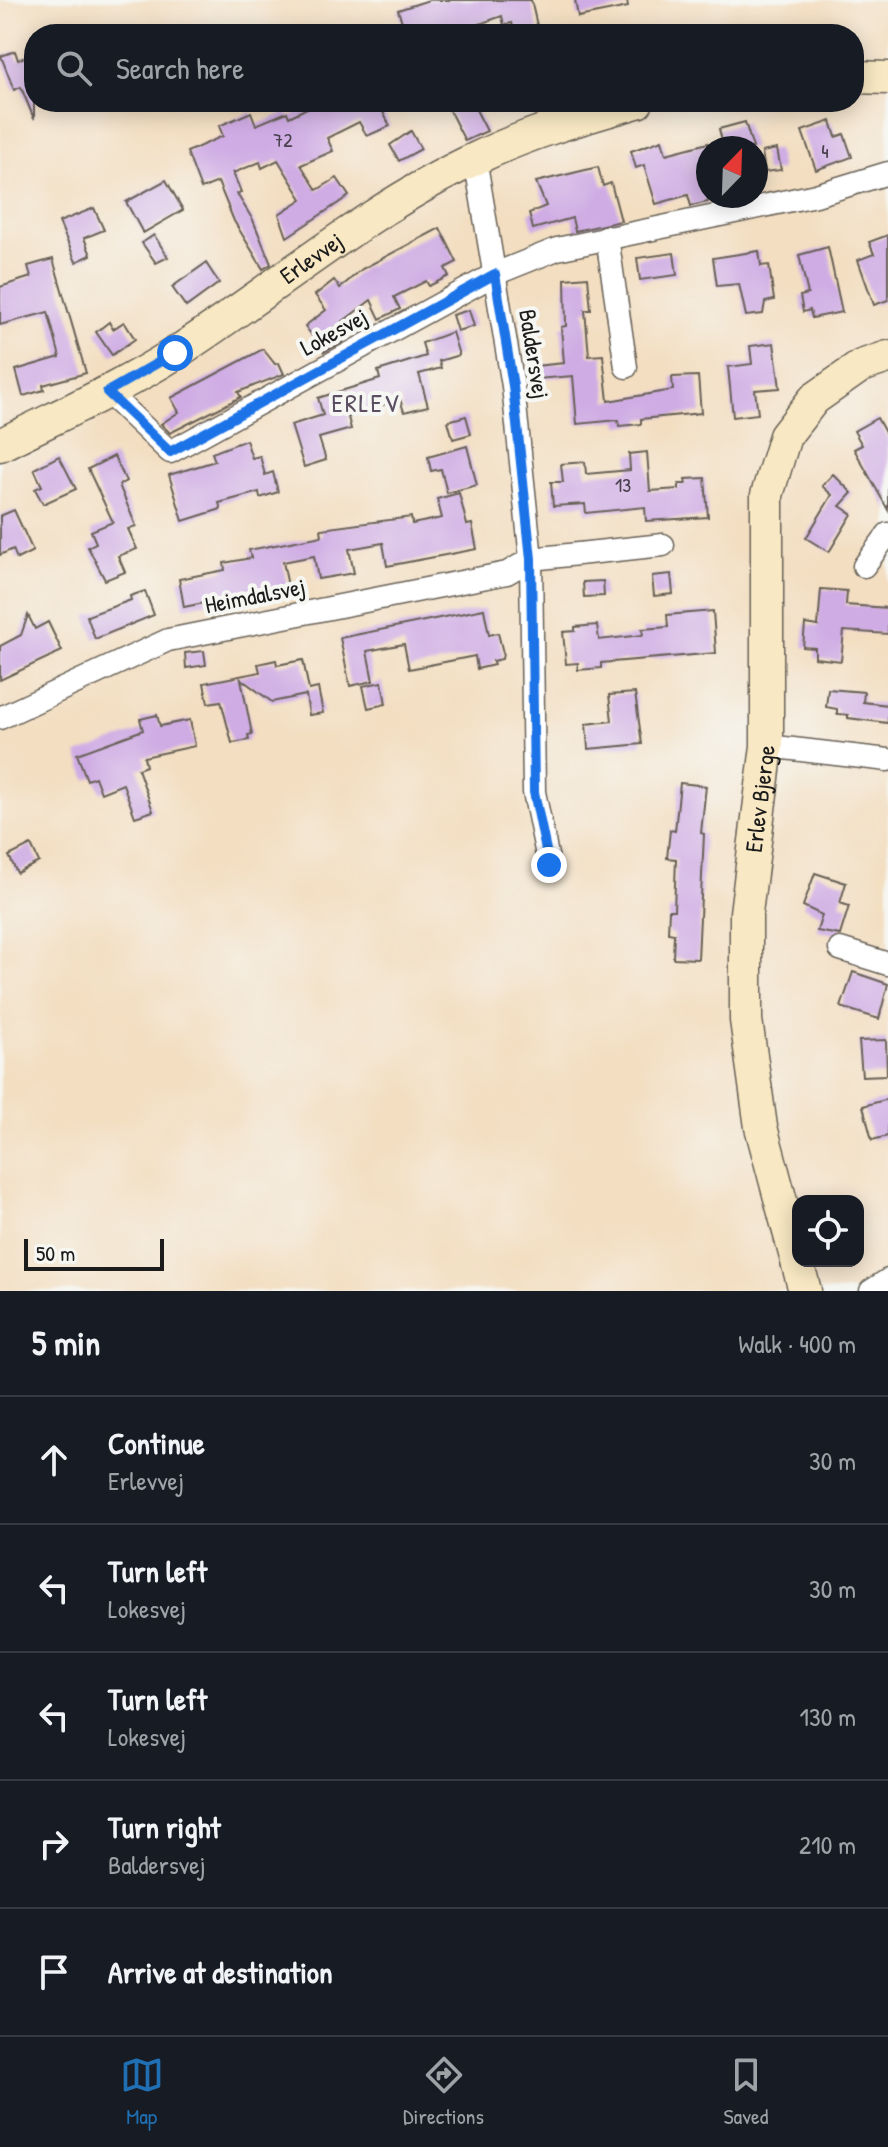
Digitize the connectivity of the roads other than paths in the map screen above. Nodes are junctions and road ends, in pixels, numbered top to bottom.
1 (864, 77) edge
2 (888, 78) edge
3 (602, 112) edge
4 (475, 158) junction
5 (888, 173) edge
6 (607, 237) junction
7 (495, 274) junction
8 (888, 357) edge
9 (626, 367) dead end
10 (107, 392) junction
11 (0, 445) edge
12 (888, 534) edge
13 (663, 545) dead end
14 (531, 559) junction
15 (864, 566) dead end
16 (0, 718) edge
17 (767, 746) junction
18 (888, 760) edge
19 (549, 865) dead end
20 (840, 949) dead end
21 (888, 964) edge
22 (888, 1280) edge
23 (805, 1291) edge
24 (871, 1291) edge

1 - 2 street
3 - 4 street, Erlevvej
4 - 7 street, Baldersvej
4 - 10 street, Erlevvej
5 - 6 street, Lokesvej
6 - 7 street, Lokesvej
6 - 9 street
7 - 10 street, Lokesvej
7 - 14 street, Baldersvej
8 - 17 street, Erlev Bjerge
10 - 11 street, Erlevvej
12 - 15 street
13 - 14 street
14 - 16 street, Heimdalsvej
14 - 19 street, Baldersvej
17 - 18 street
17 - 23 street, Erlev Bjerge
20 - 21 street
22 - 24 street

